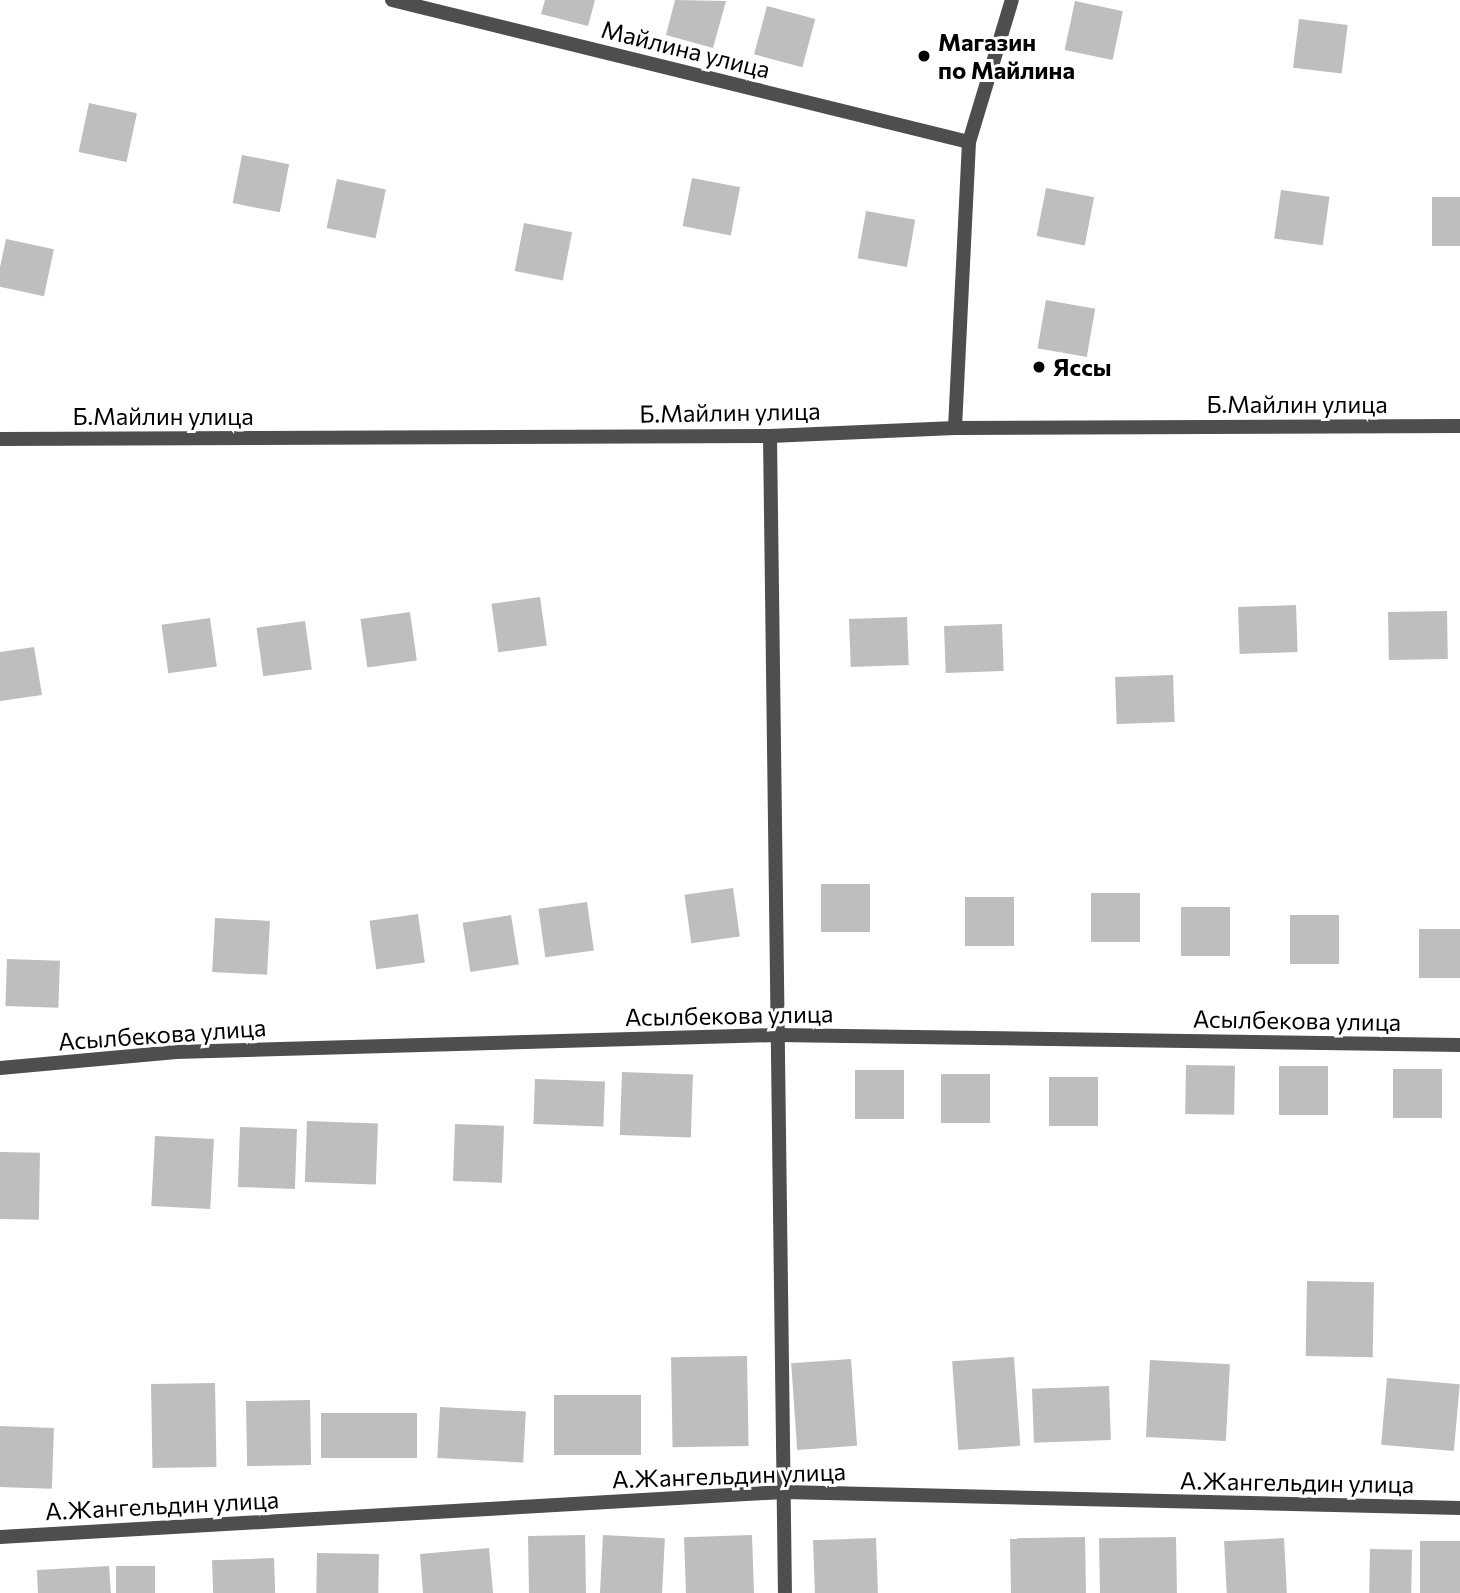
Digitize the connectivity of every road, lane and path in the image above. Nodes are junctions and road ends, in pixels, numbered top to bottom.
1 (392, 0) edge
2 (1012, 0) edge
3 (970, 142) junction
4 (1460, 426) edge
5 (955, 428) junction
6 (770, 436) junction
7 (0, 439) edge
8 (778, 1035) junction
9 (1460, 1045) edge
10 (0, 1068) edge
11 (784, 1492) junction
12 (1460, 1508) edge
13 (0, 1537) edge
14 (785, 1593) edge

1 - 3 street, Майлина улица
2 - 3 street
3 - 5 street
4 - 5 street, Б.Майлин улица
5 - 6 street, Б.Майлин улица
6 - 7 street, Б.Майлин улица
6 - 8 street
8 - 9 street, Асылбекова улица
8 - 10 street, Асылбекова улица
8 - 11 street
11 - 12 street, А.Жангельдин улица
11 - 13 street, А.Жангельдин улица
11 - 14 street

